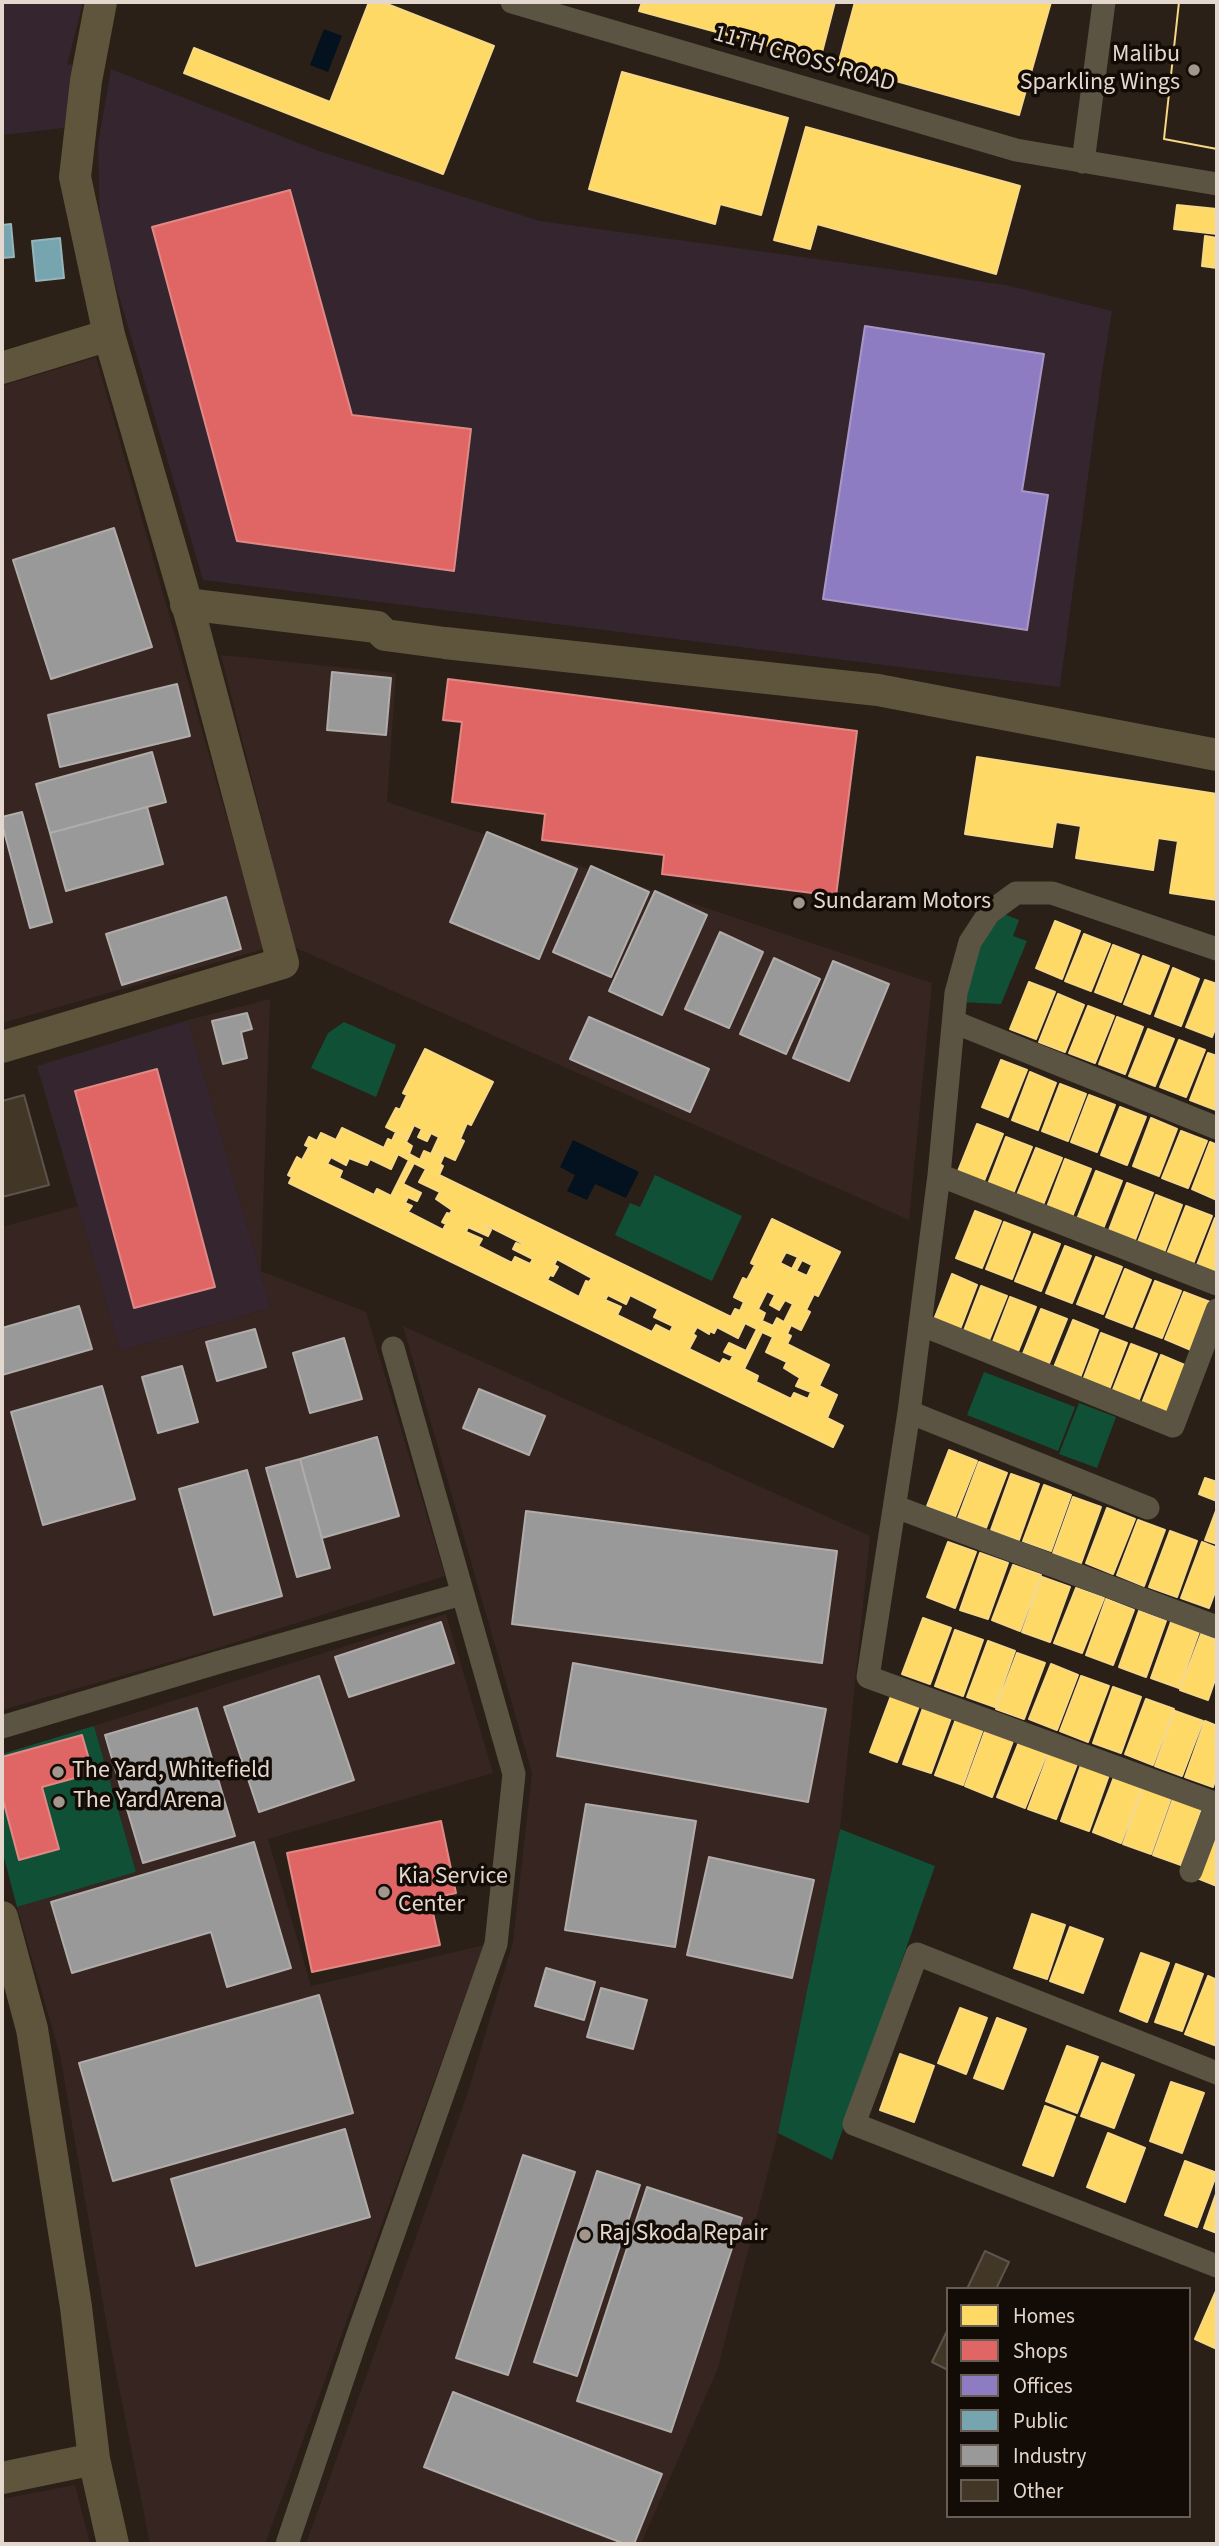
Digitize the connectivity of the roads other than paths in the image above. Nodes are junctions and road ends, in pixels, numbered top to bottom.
1 (102, 2) edge
2 (512, 2) edge
3 (1104, 2) edge
4 (564, 9) edge
5 (1083, 162) junction
6 (1217, 184) edge
7 (110, 335) junction
8 (2, 368) edge
9 (189, 614) junction
10 (1217, 755) edge
11 (1217, 949) edge
12 (954, 1022) junction
13 (2, 1047) edge
14 (1217, 1129) edge
15 (939, 1175) junction
16 (1217, 1283) edge
17 (1217, 1310) edge
18 (920, 1324) junction
19 (393, 1348) dead end
20 (909, 1412) junction
21 (896, 1507) junction
22 (1148, 1508) dead end
23 (463, 1594) junction
24 (1217, 1628) edge
25 (2, 1727) edge
26 (1217, 1803) edge
27 (1191, 1871) dead end
28 (2, 1917) edge
29 (1217, 2073) edge
30 (1217, 2266) edge
31 (94, 2459) junction
32 (2, 2478) edge
33 (113, 2544) edge
34 (287, 2544) edge

1 - 7 street
2 - 4 street, 11TH CROSS ROAD
3 - 5 street
4 - 5 street, 11TH CROSS ROAD
5 - 6 street, 11TH CROSS ROAD
7 - 8 street
7 - 9 street
9 - 10 street
9 - 13 street
11 - 12 street
12 - 14 street
12 - 15 street
15 - 16 street
15 - 18 street
17 - 18 street
18 - 20 street
19 - 23 street
20 - 21 street
20 - 22 street
21 - 24 street
21 - 26 street
23 - 25 street
23 - 34 street
26 - 27 street
28 - 31 street
29 - 30 street
31 - 32 street
31 - 33 street

